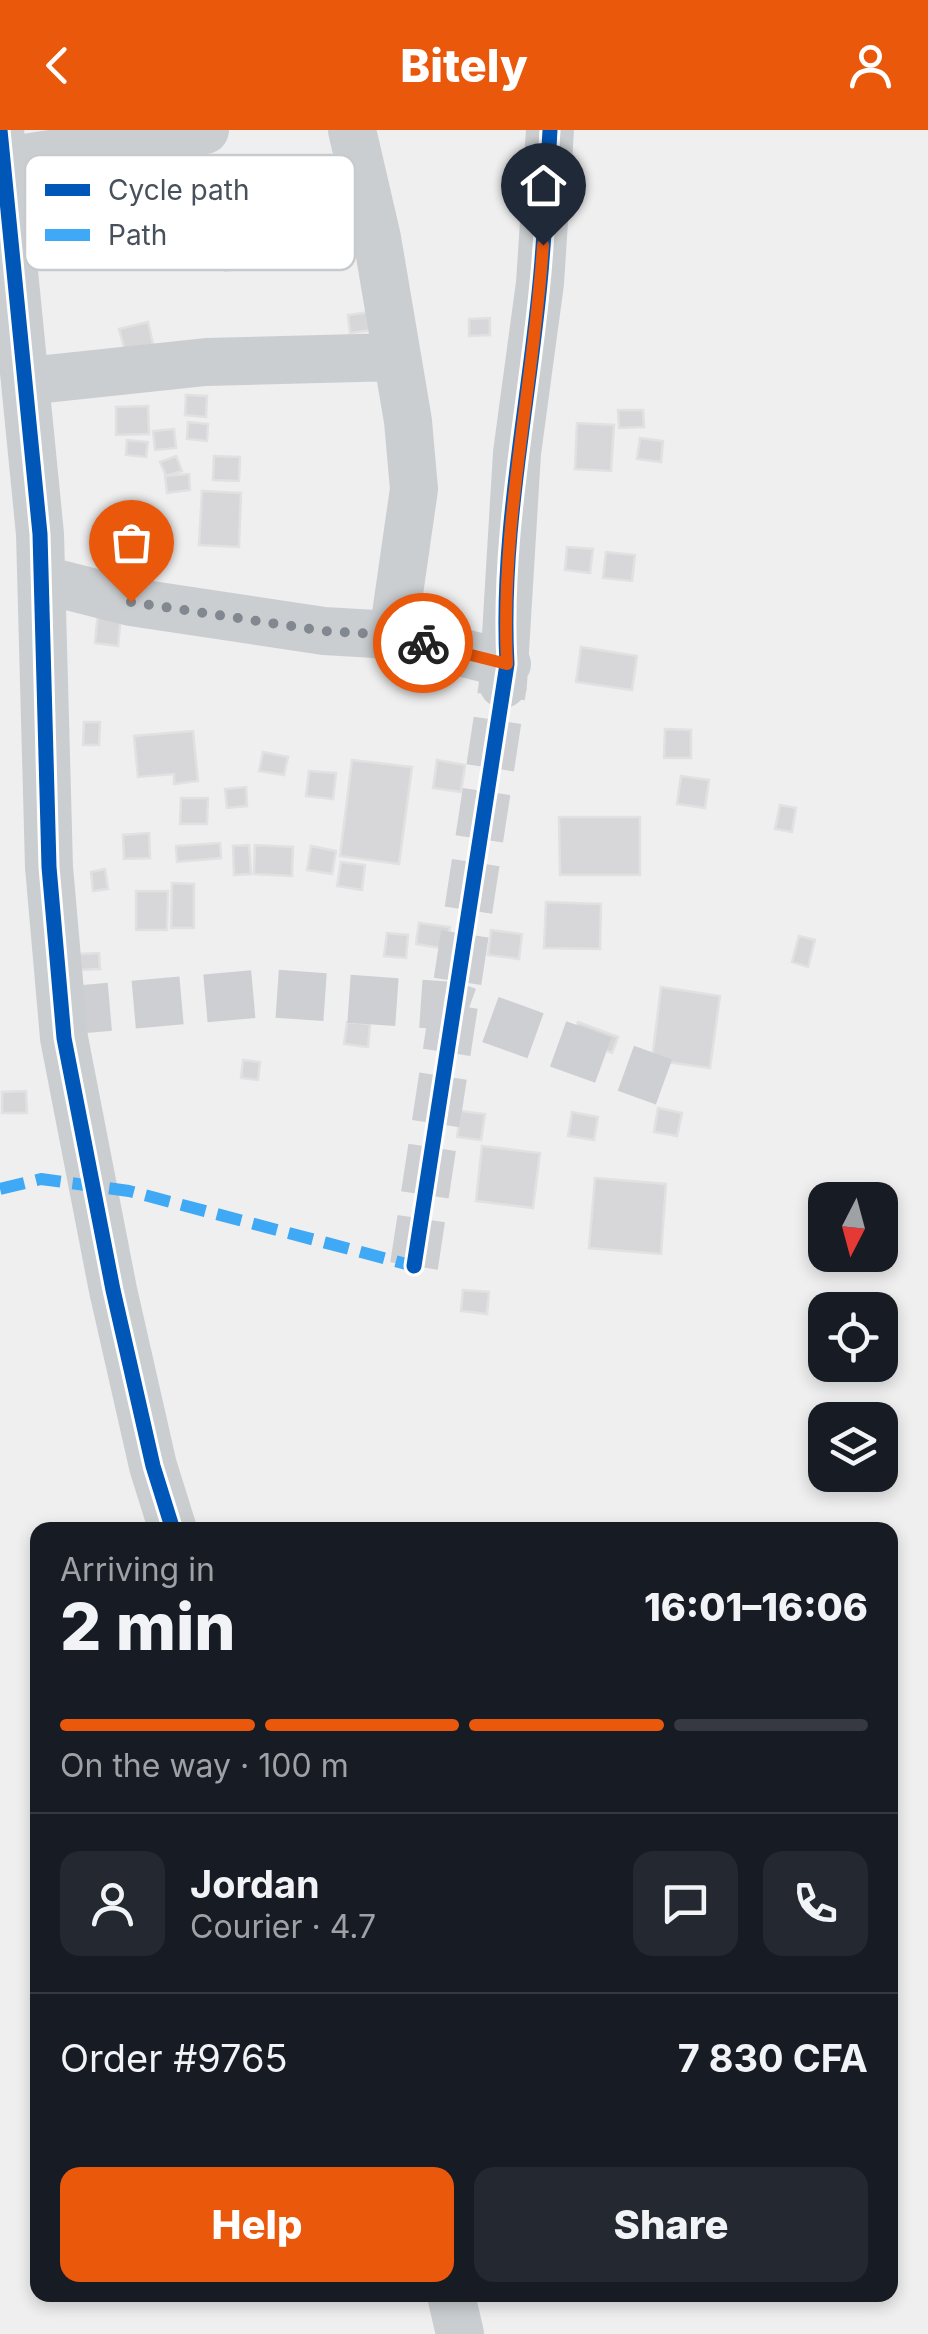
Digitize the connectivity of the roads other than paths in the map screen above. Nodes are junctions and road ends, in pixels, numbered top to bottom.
1 (205, 130) edge
2 (352, 130) edge
3 (550, 130) edge
4 (2, 145) edge
5 (397, 357) junction
6 (27, 381) junction
7 (44, 580) junction
8 (393, 635) junction
9 (170, 1522) edge
10 (453, 2302) edge
11 (460, 2334) edge

1 - 4 street
2 - 5 street
3 - 8 street
4 - 6 street
5 - 6 street
5 - 8 street
6 - 7 street
7 - 8 street
7 - 9 street
10 - 11 street

